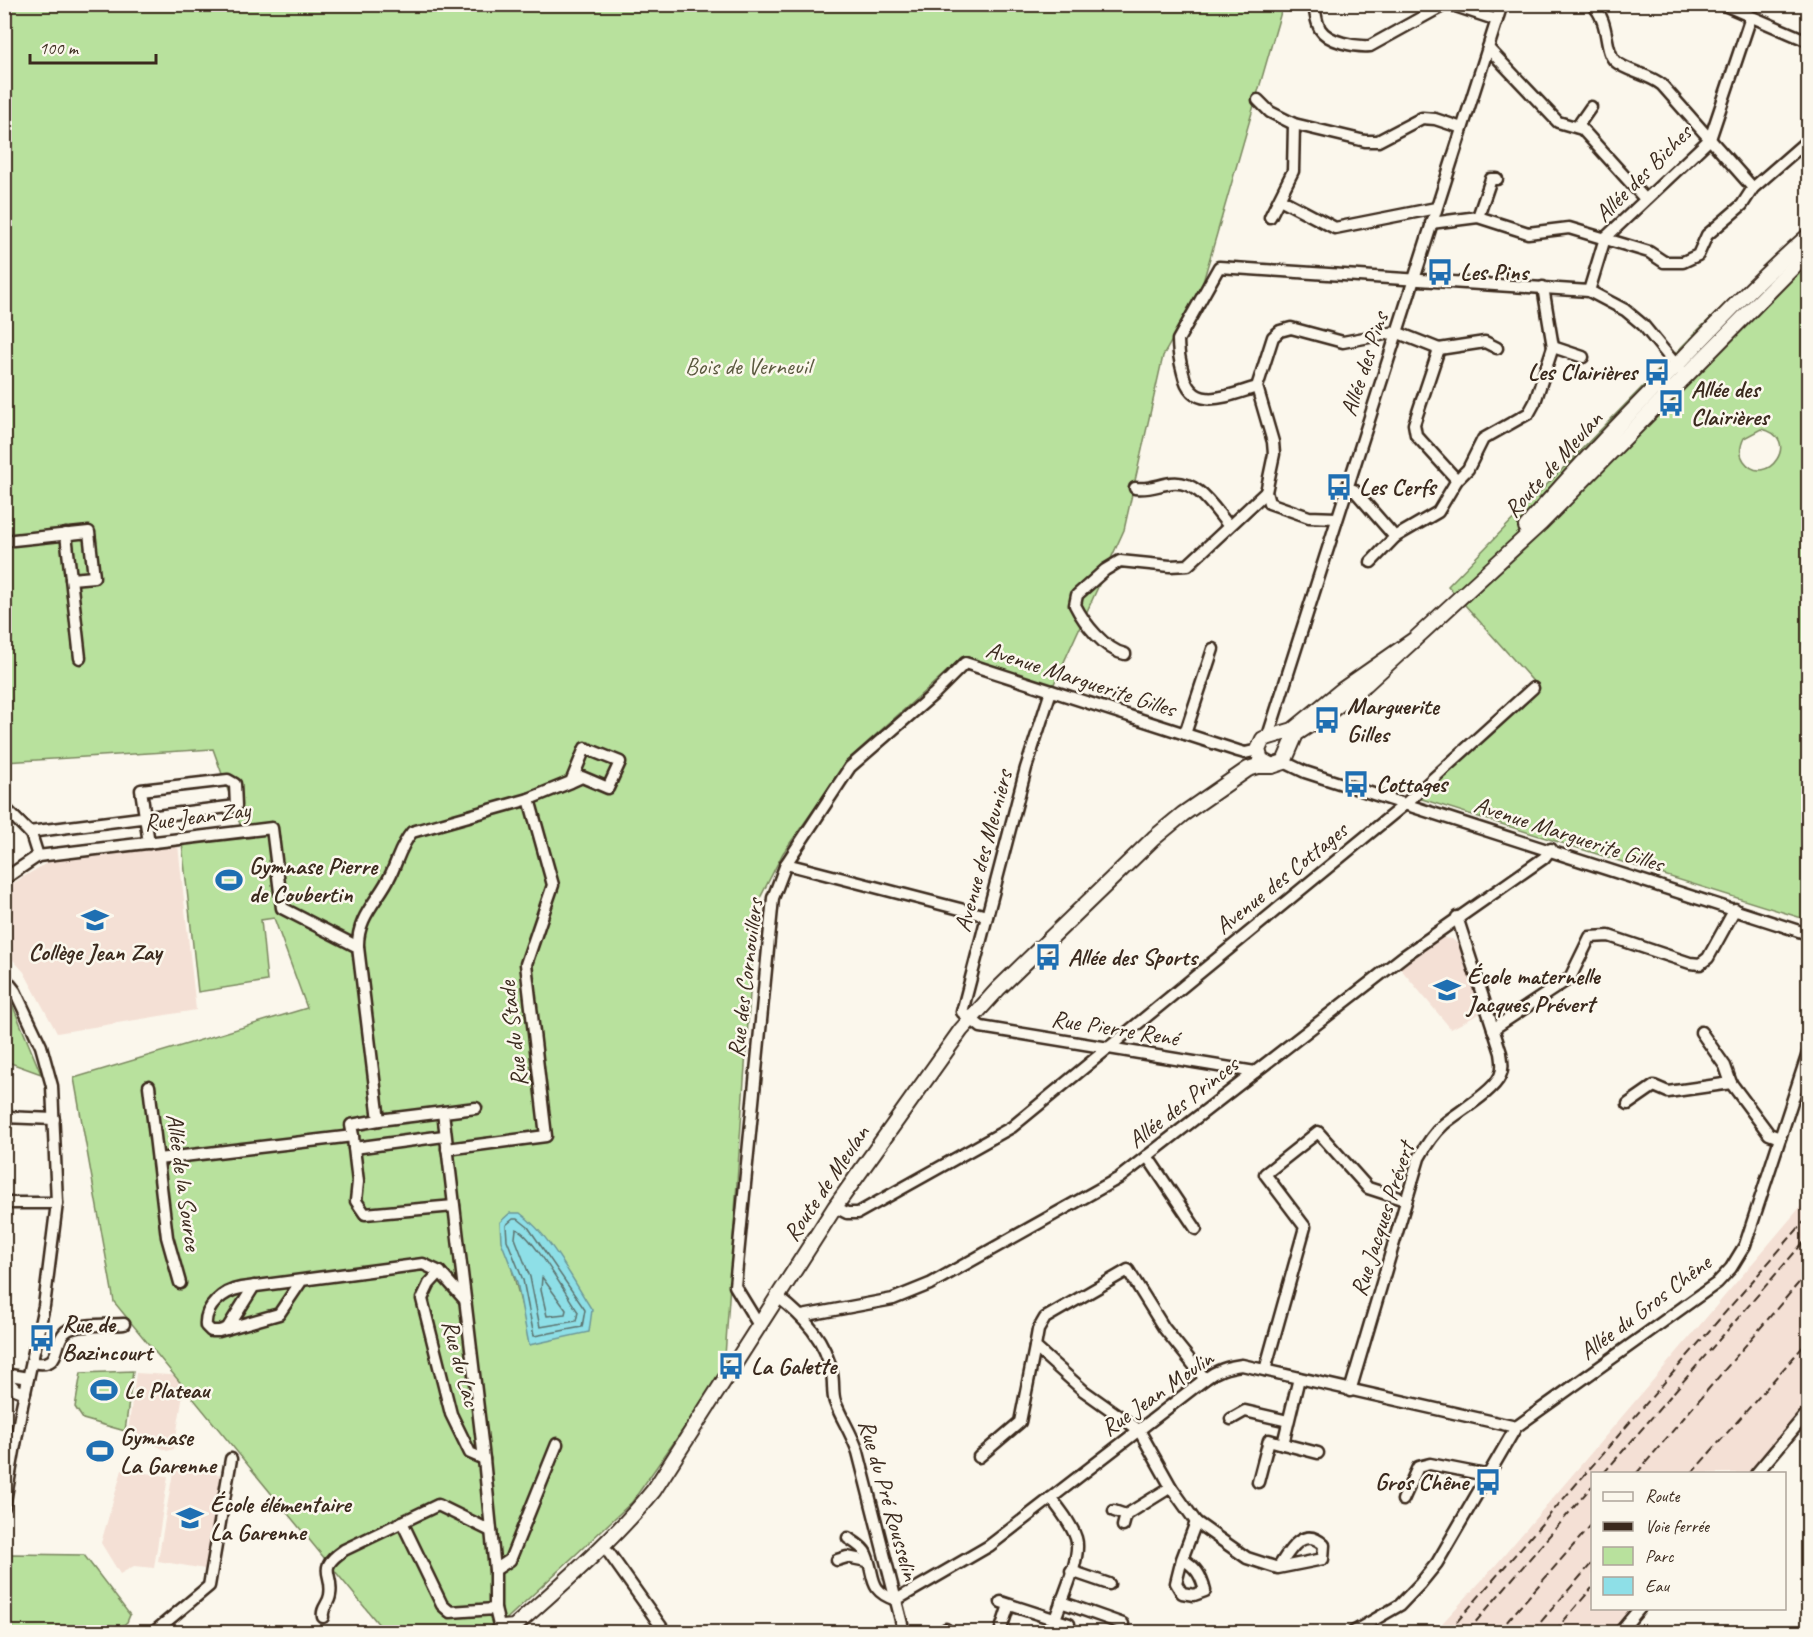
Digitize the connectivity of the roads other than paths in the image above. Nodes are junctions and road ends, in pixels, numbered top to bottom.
1 (1314, 4) edge
2 (1448, 4) edge
3 (1502, 4) edge
4 (1592, 4) edge
5 (1722, 4) edge
6 (1751, 17) junction
7 (1497, 20) junction
8 (1809, 41) edge
9 (1488, 48) junction
10 (1258, 100) dead end
11 (1591, 107) dead end
12 (1294, 124) junction
13 (1577, 127) junction
14 (1462, 128) junction
15 (1710, 139) junction
16 (1809, 140) edge
17 (1497, 178) dead end
18 (1753, 188) junction
19 (1280, 199) junction
20 (1645, 199) junction
21 (1436, 208) junction
22 (1270, 217) dead end
23 (1478, 217) junction
24 (1431, 223) junction
25 (1809, 236) edge
26 (1605, 238) junction
27 (1809, 252) edge
28 (1413, 279) junction
29 (1543, 287) junction
30 (1589, 291) junction
31 (1396, 332) junction
32 (1553, 347) junction
33 (1497, 348) dead end
34 (1439, 349) junction
35 (1583, 357) dead end
36 (1679, 362) junction
37 (1690, 373) junction
38 (1257, 387) junction
39 (1457, 480) junction
40 (1135, 488) dead end
41 (1346, 488) junction
42 (1266, 492) junction
43 (1336, 518) junction
44 (1229, 526) junction
45 (66, 534) junction
46 (1395, 537) junction
47 (4, 541) edge
48 (1371, 562) dead end
49 (1487, 572) junction
50 (71, 579) junction
51 (1414, 639) junction
52 (1213, 649) dead end
53 (1125, 654) dead end
54 (80, 658) dead end
55 (965, 663) joint
56 (1533, 688) dead end
57 (1051, 691) junction
58 (1185, 734) junction
59 (1271, 736) junction
60 (1238, 752) junction
61 (1258, 752) junction
62 (1281, 760) junction
63 (1248, 769) junction
64 (1236, 777) junction
65 (570, 782) junction
66 (529, 799) junction
67 (1404, 805) junction
68 (4, 807) edge
69 (145, 817) junction
70 (29, 832) junction
71 (149, 843) junction
72 (1551, 849) junction
73 (38, 856) junction
74 (786, 864) junction
75 (4, 879) edge
76 (1735, 909) junction
77 (987, 916) junction
78 (1457, 917) junction
79 (1809, 934) edge
80 (358, 947) junction
81 (4, 976) edge
82 (973, 1021) junction
83 (1493, 1029) junction
84 (1701, 1032) dead end
85 (1108, 1048) junction
86 (1809, 1053) edge
87 (1255, 1072) junction
88 (1731, 1083) junction
89 (149, 1086) dead end
90 (1628, 1104) dead end
91 (476, 1107) dead end
92 (443, 1112) junction
93 (4, 1117) edge
94 (54, 1119) junction
95 (380, 1120) junction
96 (444, 1136) junction
97 (1780, 1138) junction
98 (353, 1142) junction
99 (447, 1149) junction
100 (1147, 1156) junction
101 (159, 1159) junction
102 (1405, 1200) junction
103 (4, 1203) edge
104 (57, 1203) junction
105 (454, 1206) junction
106 (838, 1209) junction
107 (1196, 1229) dead end
108 (440, 1272) junction
109 (302, 1280) junction
110 (180, 1283) dead end
111 (254, 1286) junction
112 (781, 1299) junction
113 (465, 1301) junction
114 (802, 1316) junction
115 (124, 1324) dead end
116 (760, 1326) junction
117 (227, 1329) junction
118 (1035, 1347) junction
119 (32, 1362) junction
120 (1265, 1370) junction
121 (4, 1376) edge
122 (28, 1378) junction
123 (1299, 1378) junction
124 (1205, 1379) junction
125 (1350, 1390) junction
126 (25, 1393) junction
127 (1809, 1412) edge
128 (1231, 1419) dead end
129 (1288, 1421) junction
130 (1516, 1427) junction
131 (1139, 1430) junction
132 (557, 1444) dead end
133 (1283, 1444) junction
134 (1318, 1453) dead end
135 (979, 1457) dead end
136 (484, 1458) junction
137 (231, 1459) dead end
138 (1757, 1472) edge
139 (1486, 1475) junction
140 (1258, 1482) dead end
141 (1171, 1487) junction
142 (1051, 1498) junction
143 (1403, 1500) dead end
144 (4, 1507) edge
145 (1114, 1511) dead end
146 (402, 1522) junction
147 (1196, 1522) junction
148 (491, 1531) junction
149 (848, 1538) dead end
150 (609, 1553) junction
151 (1182, 1559) dead end
152 (837, 1560) dead end
153 (867, 1561) junction
154 (1278, 1568) dead end
155 (495, 1570) junction
156 (1071, 1570) junction
157 (1109, 1584) dead end
158 (896, 1600) junction
159 (1061, 1602) junction
160 (1074, 1607) junction
161 (495, 1610) junction
162 (1638, 1610) edge
163 (323, 1617) dead end
164 (1055, 1619) junction
165 (1123, 1624) dead end
166 (1068, 1628) edge
167 (509, 1631) edge
168 (154, 1632) edge
169 (665, 1632) edge
170 (904, 1632) edge
171 (1000, 1632) edge
172 (1355, 1632) edge
173 (1620, 1632) edge

1 - 2 street
2 - 7 street
3 - 7 street, Allée des Pins
4 - 15 street
5 - 6 street
6 - 8 street
6 - 15 street, Allée des Biches
7 - 9 street, Allée des Pins
9 - 13 street
9 - 14 street, Allée des Pins
10 - 12 street
11 - 13 street
12 - 14 street
12 - 19 street
13 - 20 street
14 - 21 street, Allée des Pins
15 - 18 street
15 - 20 street, Allée des Biches
16 - 18 street
17 - 23 street
18 - 26 street
19 - 21 street
19 - 22 street
20 - 26 street, Allée des Biches
21 - 24 street, Allée des Pins
23 - 24 street
23 - 26 street
24 - 28 street, Allée des Pins
25 - 36 main road, Route de Meulan
26 - 30 street, Allée des Biches
27 - 37 main road, Route de Meulan
28 - 29 street
28 - 31 street, Allée des Pins
28 - 38 street
29 - 30 street
29 - 32 street
30 - 36 street
31 - 34 street
31 - 38 street
31 - 41 street, Allée des Pins
32 - 35 street
32 - 39 street
33 - 34 street
34 - 39 street
36 - 37 street
36 - 49 main road, Route de Meulan
37 - 49 main road, Route de Meulan
38 - 42 street
39 - 46 street
40 - 44 street
41 - 43 street, Allée des Pins
41 - 46 street
42 - 43 street
42 - 44 street
43 - 59 street, Allée des Pins
44 - 53 street
45 - 47 street
45 - 50 street
45 - 50 street
46 - 48 street
49 - 51 main road, Route de Meulan
50 - 54 street
51 - 59 main road, Route de Meulan
51 - 62 main road, Route de Meulan
52 - 58 street, Avenue Marguerite Gilles
55 - 57 street, Avenue Marguerite Gilles
55 - 74 street, Rue des Cornouillers
56 - 67 street, Avenue des Cottages
57 - 58 street, Avenue Marguerite Gilles
57 - 77 street, Avenue des Meuniers
58 - 60 street, Avenue Marguerite Gilles
59 - 61 main road
59 - 62 main road
60 - 61 street, Avenue Marguerite Gilles
60 - 64 street
61 - 62 main road
61 - 63 main road, Route de Meulan
62 - 63 main road, Route de Meulan
62 - 67 street, Avenue Marguerite Gilles
63 - 64 main road, Route de Meulan
64 - 82 main road, Route de Meulan
65 - 65 street
65 - 66 street
66 - 80 street
66 - 99 street, Rue du Stade
67 - 72 street, Avenue Marguerite Gilles
67 - 85 street, Avenue des Cottages
68 - 70 street
69 - 69 street
69 - 70 street
69 - 71 street
70 - 73 street
71 - 73 street, Rue Jean Zay
71 - 80 street, Rue Jean Zay
72 - 76 street, Avenue Marguerite Gilles
72 - 78 street, Allée des Princes
73 - 75 street, Rue Jean Zay
74 - 77 street
74 - 116 street, Rue des Cornouillers
76 - 79 street, Avenue Marguerite Gilles
76 - 83 street
77 - 82 street, Avenue des Meuniers
78 - 83 street, Rue Jacques Prévert
78 - 87 street, Allée des Princes
80 - 95 street
81 - 94 street
82 - 85 street, Rue Pierre René
82 - 106 main road, Route de Meulan
83 - 102 street, Rue Jacques Prévert
84 - 88 street
85 - 87 street, Rue Pierre René
85 - 106 street, Avenue des Cottages
86 - 97 street, Allée du Gros Chêne
87 - 100 street, Allée des Princes
88 - 90 street
88 - 97 street
89 - 101 street, Allée de la Source
91 - 92 street
92 - 95 street
92 - 96 street
93 - 94 street
94 - 104 street
95 - 98 street
96 - 98 street
96 - 99 street
97 - 130 street, Allée du Gros Chêne
98 - 101 street
98 - 105 street
99 - 105 street
100 - 107 street
100 - 114 street, Allée des Princes
101 - 110 street, Allée de la Source
102 - 120 street
102 - 125 street, Rue Jacques Prévert
103 - 104 street
104 - 119 street
105 - 113 street
106 - 112 main road, Route de Meulan
108 - 109 street
108 - 113 street
108 - 136 street, Rue du Lac
109 - 111 street
109 - 117 street
111 - 117 street
111 - 117 street
112 - 114 street, Rue du Pré Rousselin
112 - 116 main road, Route de Meulan
112 - 150 main road, Route de Meulan
113 - 136 street
114 - 158 street, Rue du Pré Rousselin
115 - 119 street
116 - 167 main road, Route de Meulan
118 - 124 street
118 - 131 street
118 - 135 street
119 - 122 street
120 - 123 street, Rue Jean Moulin
120 - 124 street, Rue Jean Moulin
121 - 122 street
121 - 126 street
122 - 126 street
123 - 125 street, Rue Jean Moulin
123 - 129 street
124 - 131 street, Rue Jean Moulin
125 - 130 street, Rue Jean Moulin
126 - 144 street
127 - 138 street
128 - 129 street
129 - 133 street
130 - 139 street, Allée du Gros Chêne
131 - 141 street
131 - 142 street, Rue Jean Moulin
132 - 155 street
133 - 134 street
133 - 140 street
136 - 148 street
137 - 168 street
139 - 143 street
139 - 172 street, Allée du Gros Chêne
141 - 145 street
141 - 147 street
142 - 156 street
142 - 158 street, Rue Jean Moulin
146 - 148 street
146 - 161 street
146 - 163 street
147 - 151 street
147 - 154 street
148 - 155 street
149 - 153 street
150 - 167 main road, Route de Meulan
150 - 169 street
152 - 153 street
153 - 158 street
155 - 161 street
156 - 157 street
156 - 159 street
158 - 170 street, Rue du Pré Rousselin
159 - 160 street
159 - 164 street
160 - 165 street
160 - 166 street
161 - 167 street
162 - 173 street
164 - 166 street
164 - 171 street

